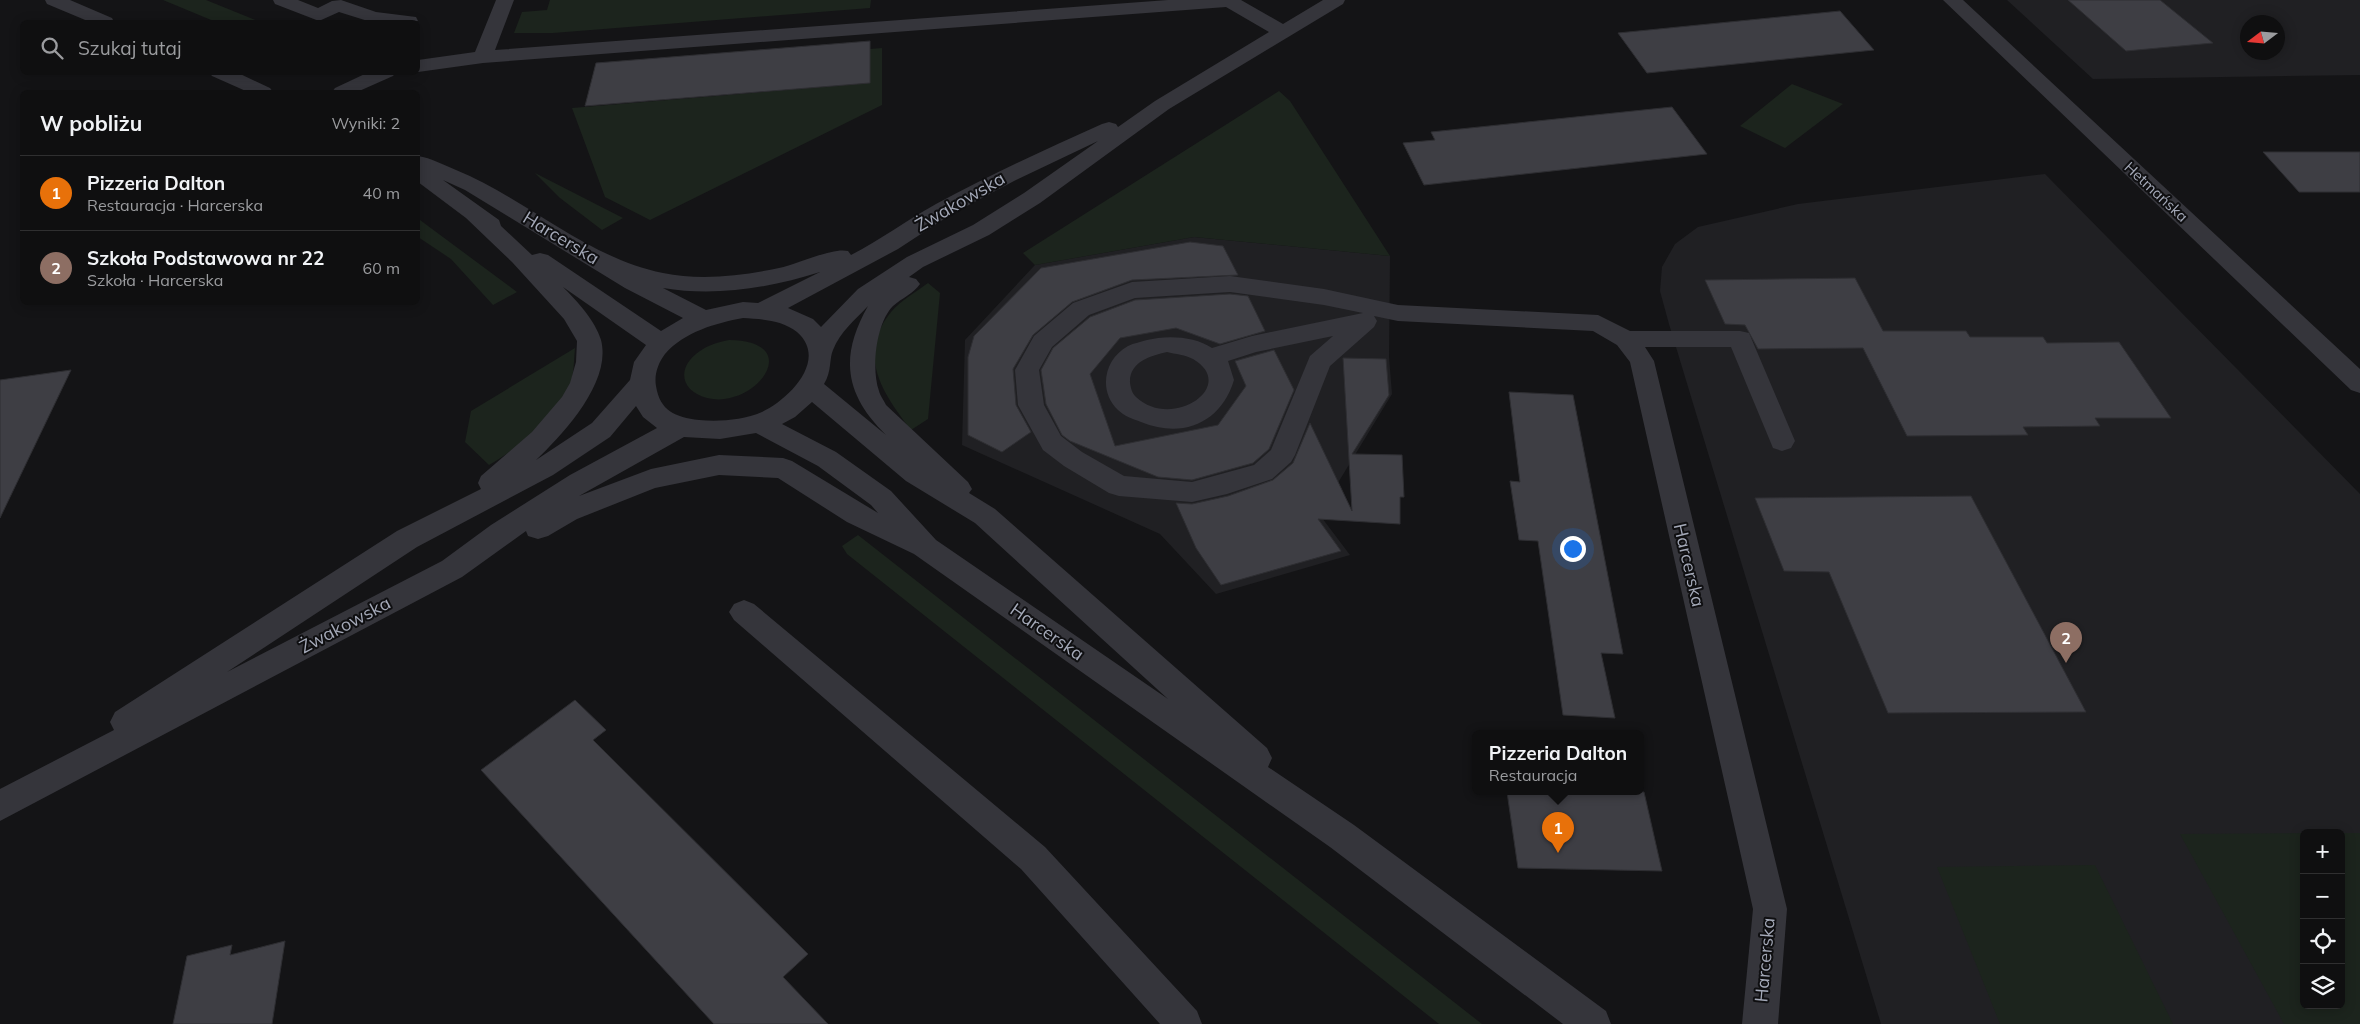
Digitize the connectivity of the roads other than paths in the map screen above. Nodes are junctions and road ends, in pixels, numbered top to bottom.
1 (54, 0) edge
2 (282, 0) edge
3 (505, 0) edge
4 (1336, 0) edge
5 (1952, 0) edge
6 (411, 17) edge
7 (100, 20) edge
8 (380, 20) edge
9 (398, 20) edge
10 (1283, 32) junction
11 (483, 57) junction
12 (420, 66) edge
13 (226, 75) edge
14 (379, 75) edge
15 (259, 90) edge
16 (346, 90) edge
17 (1162, 105) junction
18 (420, 163) edge
19 (420, 173) edge
20 (942, 210) junction
21 (475, 214) junction
22 (981, 230) junction
23 (592, 256) junction
24 (763, 310) junction
25 (1398, 314) junction
26 (702, 318) junction
27 (1364, 321) junction
28 (1626, 339) junction
29 (661, 343) junction
30 (820, 351) junction
31 (1210, 358) dead end
32 (641, 384) junction
33 (2360, 384) edge
34 (811, 387) junction
35 (758, 423) junction
36 (680, 427) junction
37 (1782, 441) dead end
38 (985, 516) junction
39 (408, 539) junction
40 (926, 548) junction
41 (452, 569) junction
42 (744, 612) dead end
43 (0, 806) edge
44 (1342, 836) junction
45 (1184, 1024) edge
46 (1593, 1024) edge
47 (1760, 1024) edge

1 - 7 street
2 - 8 street
3 - 11 street
4 - 10 street, Żwakowska
5 - 33 street, Hetmańska
6 - 9 street
10 - 11 street
10 - 17 street, Żwakowska
11 - 12 street
13 - 15 street
14 - 16 street
17 - 20 street, Żwakowska
17 - 22 street, Żwakowska
18 - 23 street, Harcerska
19 - 21 street, Harcerska
20 - 23 street
20 - 24 street, Żwakowska
21 - 29 street, Harcerska
21 - 39 street
22 - 30 street, Żwakowska
22 - 38 street
23 - 26 street, Harcerska
24 - 26 street
24 - 30 street
25 - 27 street
25 - 27 street
25 - 28 street, Harcerska
26 - 29 street
27 - 31 street
28 - 37 street
28 - 47 street, Harcerska
29 - 32 street
30 - 34 street
32 - 36 street
32 - 39 street, Żwakowska
34 - 35 street
34 - 38 street, Harcerska
35 - 36 street
35 - 40 street, Harcerska
36 - 41 street, Żwakowska
38 - 44 street, Harcerska
39 - 43 street, Żwakowska
40 - 41 street
40 - 44 street, Harcerska
41 - 43 street, Żwakowska
42 - 45 street
44 - 46 street, Harcerska

